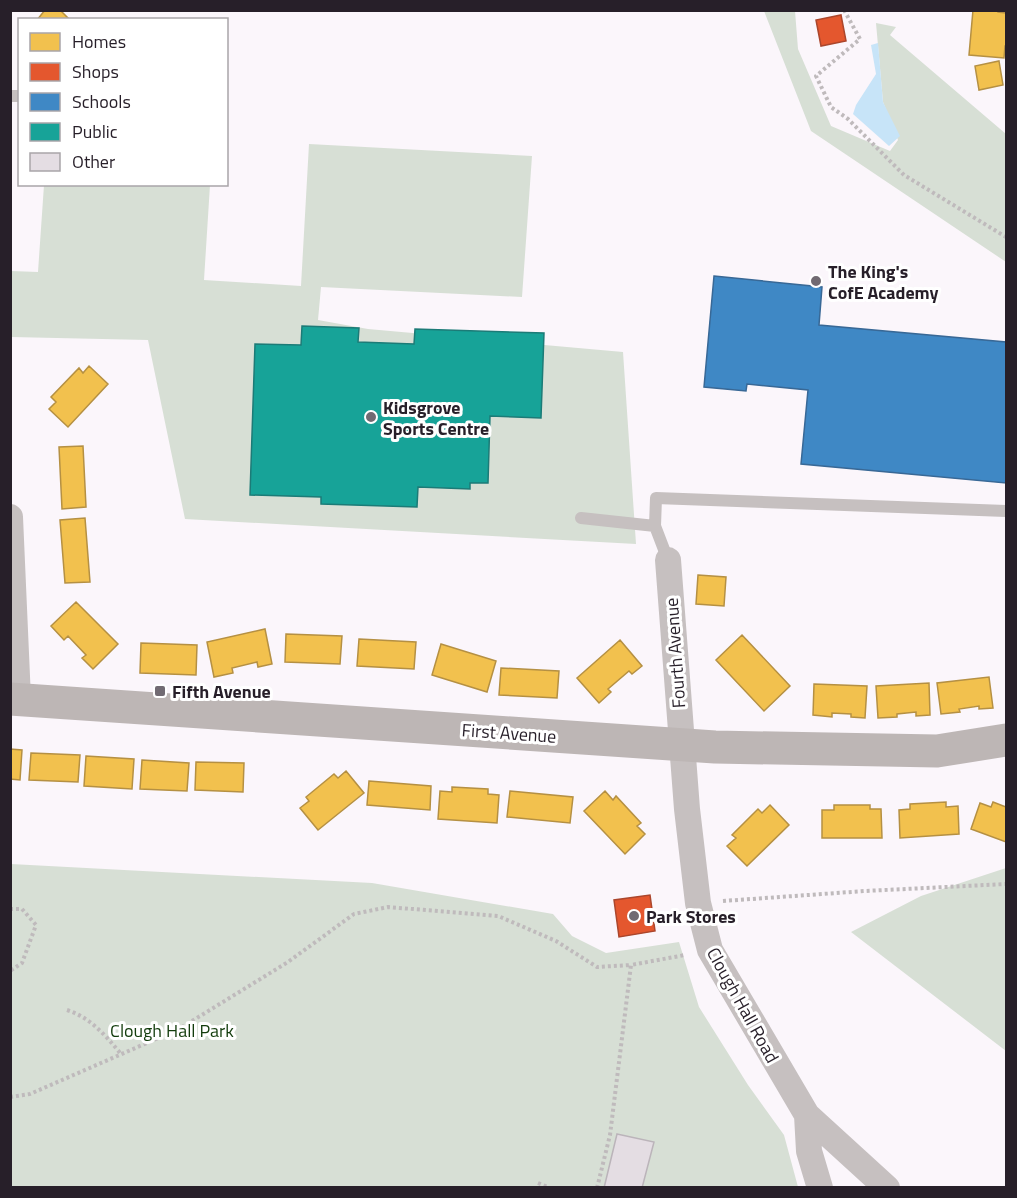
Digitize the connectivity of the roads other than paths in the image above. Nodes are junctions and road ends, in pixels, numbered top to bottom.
1 (1006, 511) edge
2 (10, 517) edge
3 (581, 518) dead end
4 (655, 526) junction
5 (668, 560) joint
6 (14, 699) edge
7 (1006, 740) edge
8 (682, 745) junction
9 (807, 1115) junction
10 (820, 1188) edge
11 (887, 1188) edge

1 - 4 lane
2 - 6 street
3 - 4 lane
4 - 5 lane
5 - 8 street, Fourth Avenue
6 - 8 main road, First Avenue
7 - 8 main road, First Avenue
8 - 9 street, Clough Hall Road
9 - 10 street
9 - 11 street, Clough Hall Road

